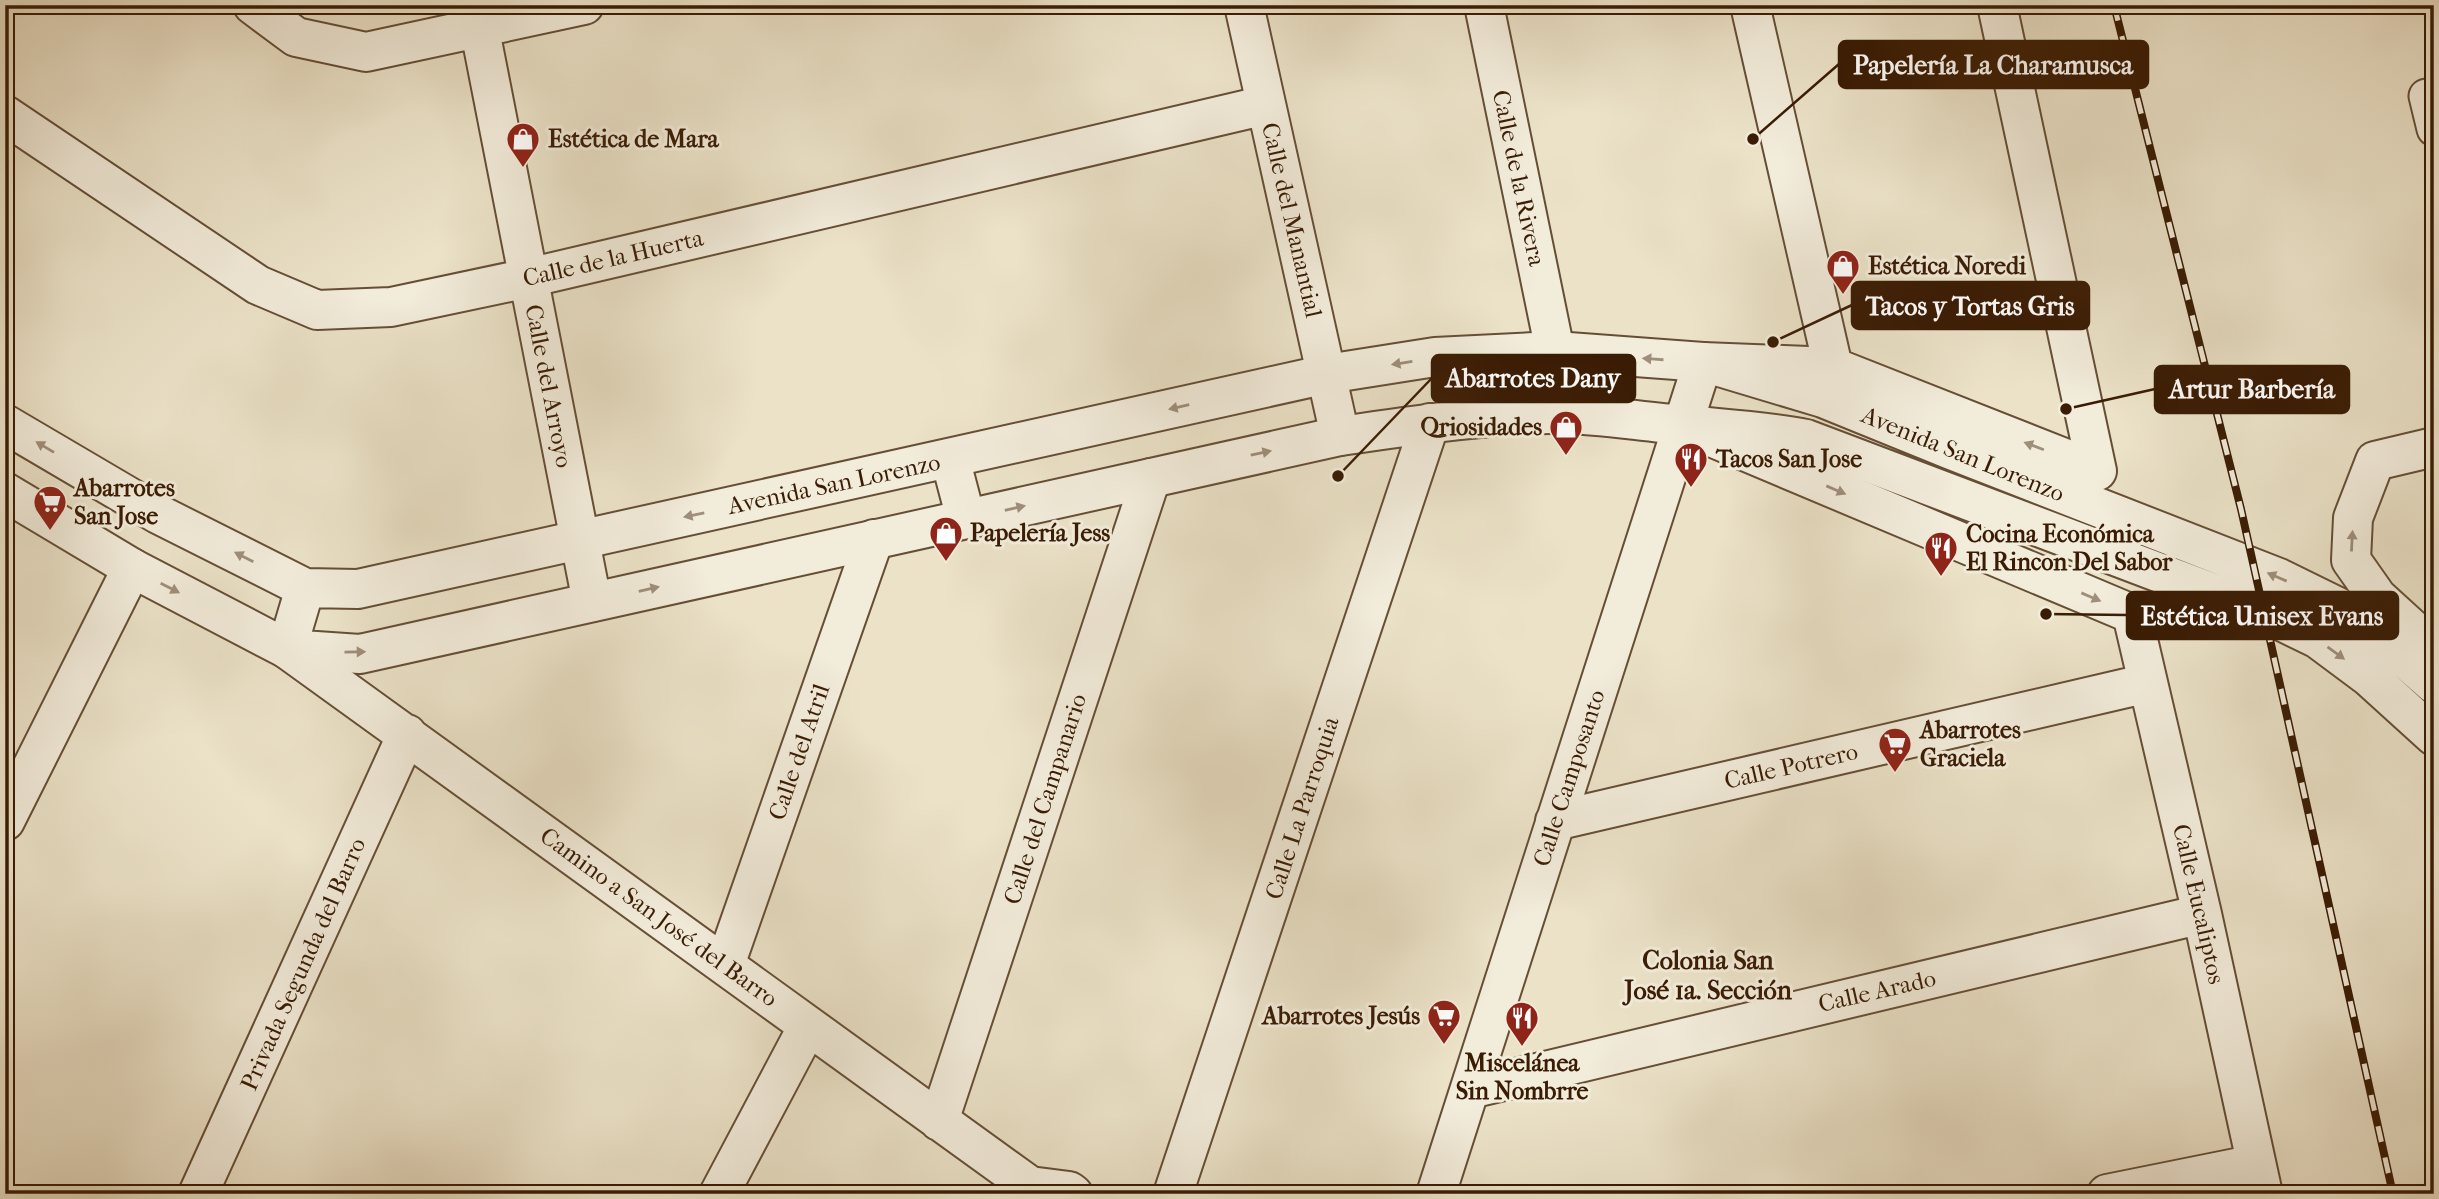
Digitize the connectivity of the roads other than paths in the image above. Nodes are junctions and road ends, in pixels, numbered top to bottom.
1 (253, 5) edge
2 (584, 5) edge
3 (1244, 5) edge
4 (1484, 5) edge
5 (1750, 5) edge
6 (1997, 5) edge
7 (477, 17) edge
8 (2430, 96) edge
9 (1266, 105) junction
10 (5, 115) edge
11 (2434, 129) edge
12 (528, 278) junction
13 (1555, 351) junction
14 (1703, 362) junction
15 (1327, 374) junction
16 (1828, 383) junction
17 (1430, 423) junction
18 (5, 424) edge
19 (1683, 425) junction
20 (1340, 436) junction
21 (2434, 447) edge
22 (950, 458) junction
23 (1152, 478) junction
24 (5, 492) edge
25 (966, 519) junction
26 (874, 539) junction
27 (578, 540) junction
28 (132, 568) junction
29 (305, 588) junction
30 (592, 602) junction
31 (2132, 614) joint
32 (287, 649) junction
33 (2434, 649) edge
34 (2148, 683) junction
35 (2434, 684) edge
36 (407, 734) junction
37 (2434, 736) edge
38 (8, 805) edge
39 (1555, 821) junction
40 (2202, 914) junction
41 (724, 965) junction
42 (808, 1026) junction
43 (1470, 1089) junction
44 (939, 1121) junction
45 (2260, 1179) edge
46 (1032, 1190) edge
47 (198, 1194) edge
48 (719, 1194) edge
49 (1073, 1194) edge
50 (1173, 1194) edge
51 (1436, 1194) edge
52 (2107, 1194) edge

1 - 7 street
2 - 7 street
3 - 9 street, Calle del Manantial
4 - 13 street, Calle de la Rivera
5 - 16 street
6 -> 16 street, Avenida San Lorenzo
7 - 12 street, Calle del Arroyo
8 - 11 street
9 - 12 street, Calle de la Huerta
9 - 15 street, Calle del Manantial
10 - 12 street, Calle de la Huerta
12 - 27 street, Calle del Arroyo
14 -> 13 street, Avenida San Lorenzo
13 -> 15 street, Avenida San Lorenzo
14 - 16 street, Avenida San Lorenzo
14 - 19 street, Calle Camposanto
15 - 20 street, Calle del Manantial
15 -> 22 street, Avenida San Lorenzo
35 -> 16 street, Avenida San Lorenzo
17 - 19 street, Avenida San Lorenzo
17 - 20 street, Avenida San Lorenzo
17 - 50 street, Calle La Parroquia
29 -> 18 street, Avenida San Lorenzo
19 -> 31 street, Avenida San Lorenzo
19 -> 37 street, Avenida San Lorenzo
19 - 39 street, Calle Camposanto
23 -> 20 street, Avenida San Lorenzo
33 -> 21 street
22 - 25 street
22 -> 27 street, Avenida San Lorenzo
25 -> 23 street, Avenida San Lorenzo
23 - 44 street, Calle del Campanario
24 - 28 street, Avenida San Lorenzo
25 - 26 street, Avenida San Lorenzo
30 -> 26 street, Avenida San Lorenzo
26 - 41 street, Calle del Atril
27 - 29 street, Avenida San Lorenzo
27 - 30 street, Calle del Arroyo
28 -> 32 street, Avenida San Lorenzo
28 - 38 street
29 - 32 street
32 -> 30 street, Avenida San Lorenzo
31 - 34 street, Calle Eucaliptos
32 - 36 street, Camino a San José del Barro
34 - 39 street, Calle Potrero
34 - 40 street, Calle Eucaliptos
36 - 41 street, Camino a San José del Barro
36 - 47 street, Privada Segunda del Barro
39 - 43 street, Calle Camposanto
40 - 43 street, Calle Arado
40 - 45 street, Calle Eucaliptos
41 - 42 street, Camino a San José del Barro
42 - 44 street, Camino a San José del Barro
42 - 48 street
43 - 51 street, Calle Camposanto
44 - 46 street, Camino a San José del Barro
45 - 52 street
46 - 49 street, Camino a San José del Barro

